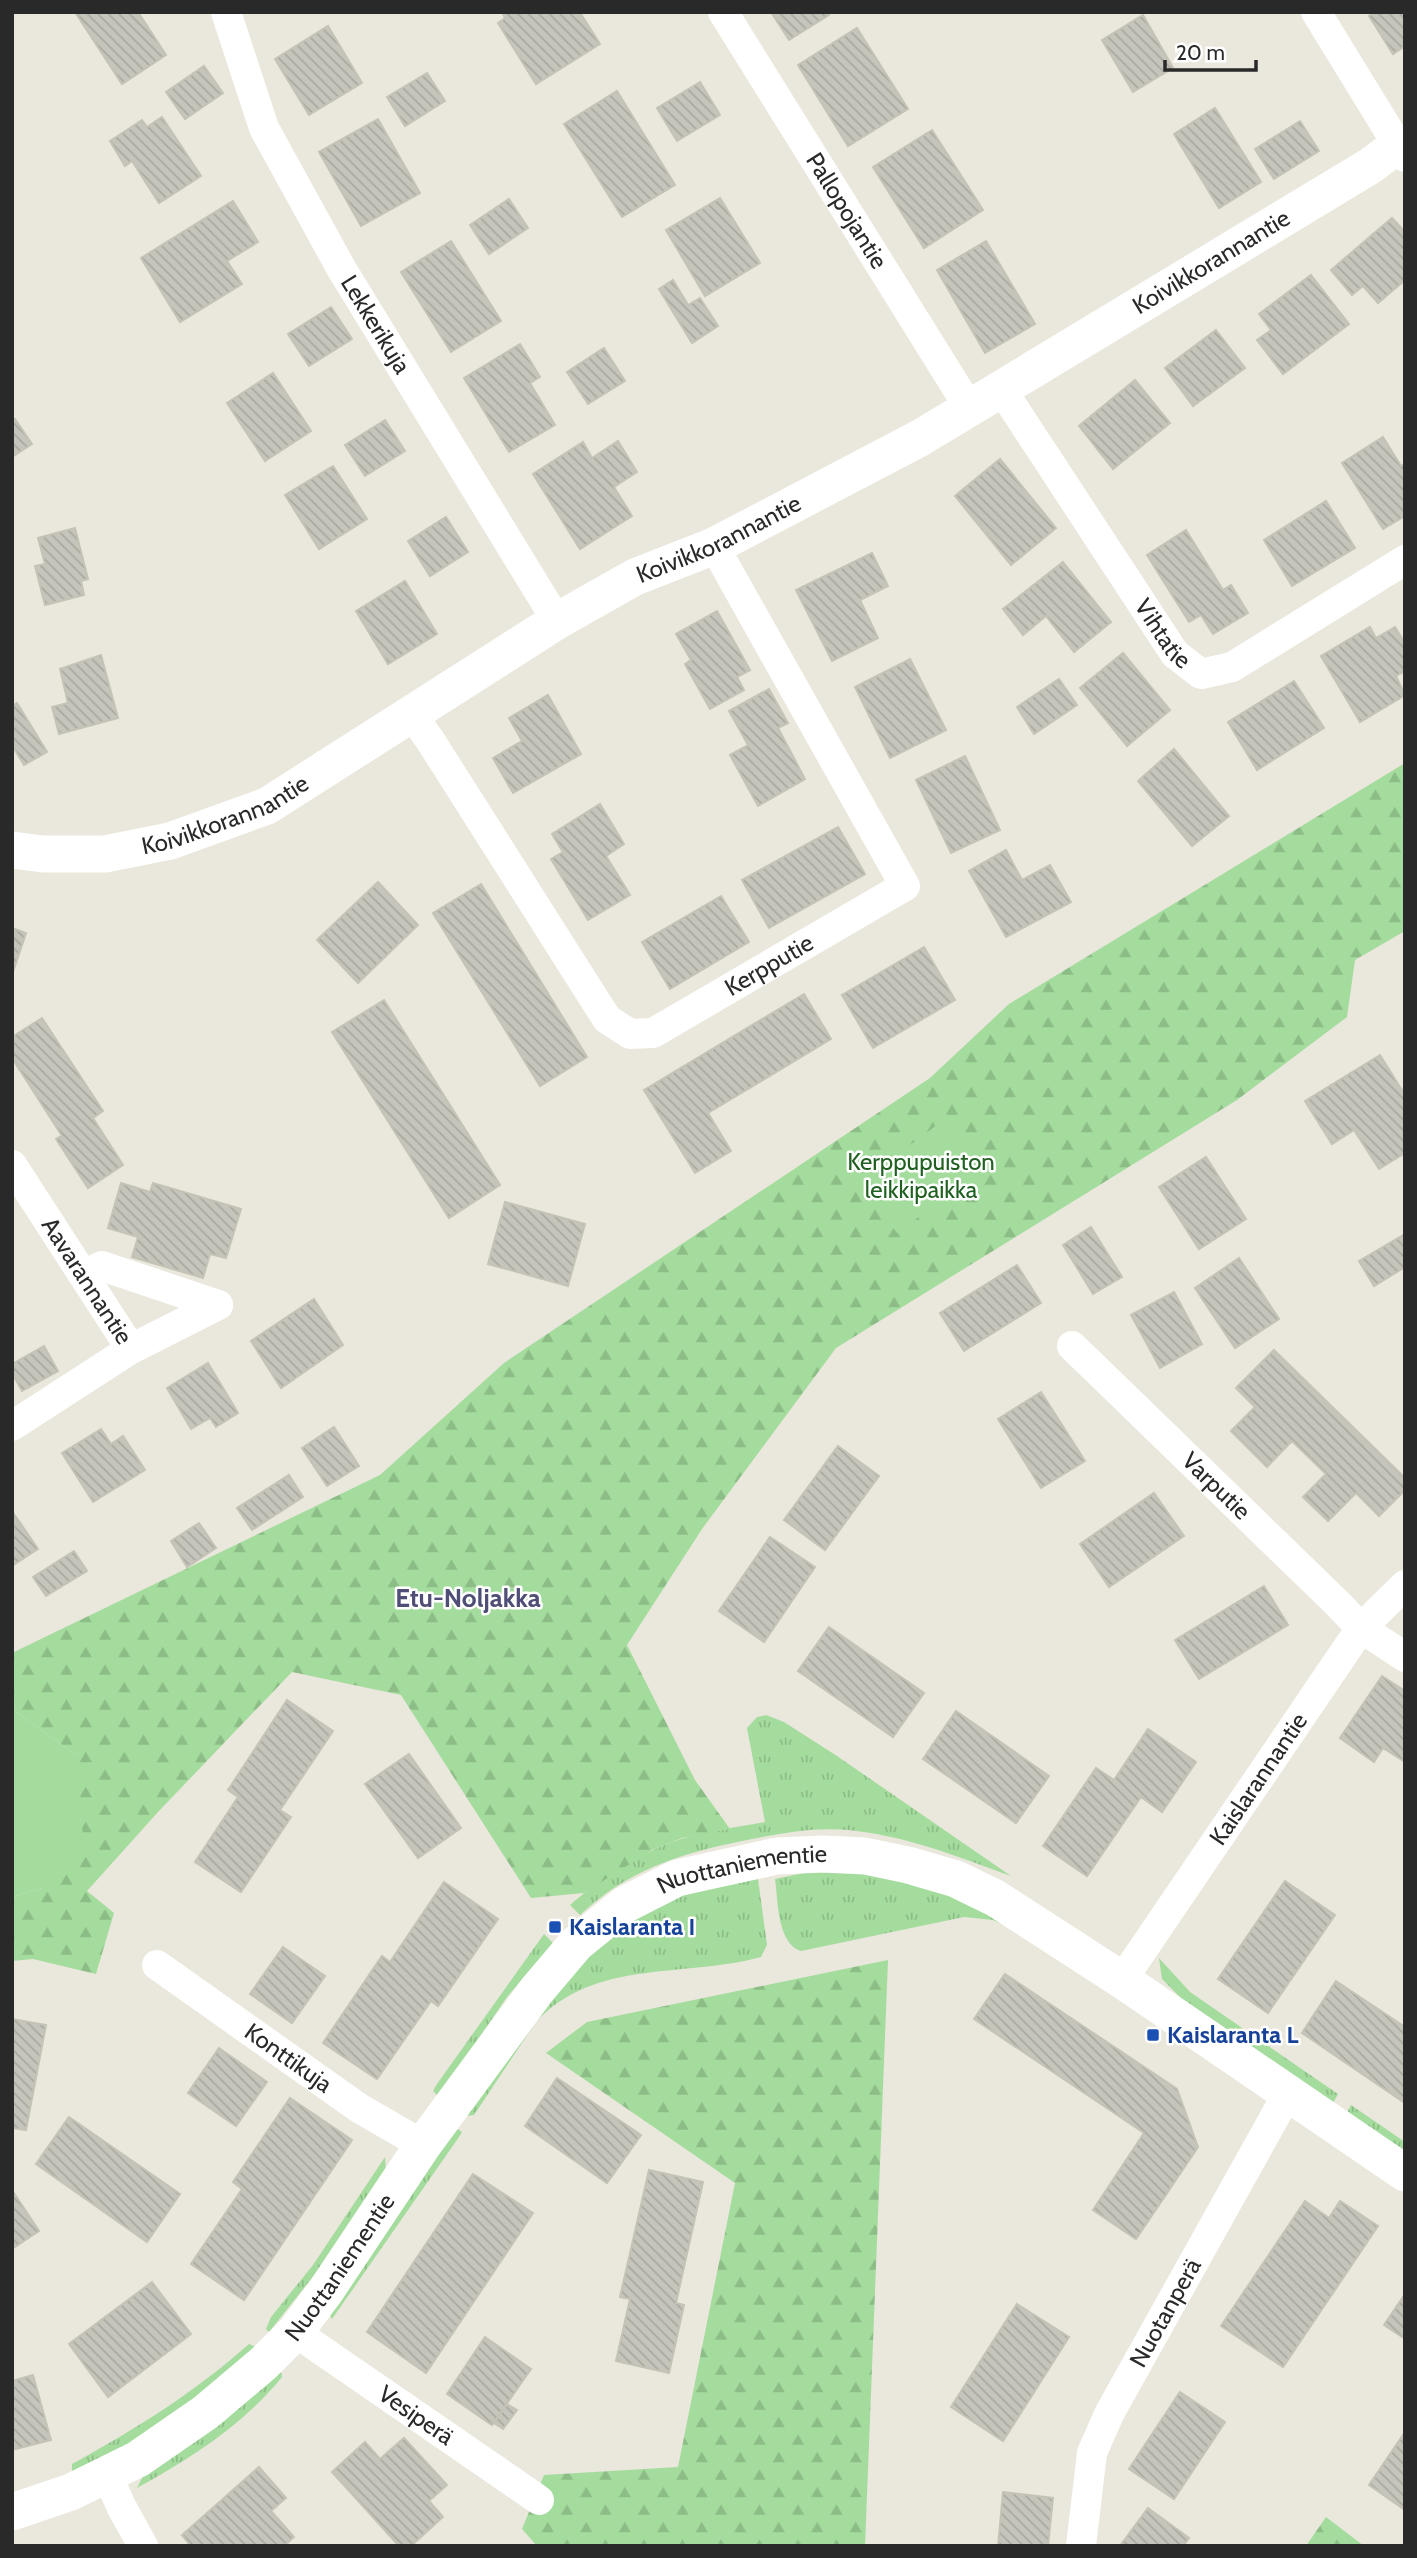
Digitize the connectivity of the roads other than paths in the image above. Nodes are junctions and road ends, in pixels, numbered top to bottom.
1 (226, 12) edge
2 (723, 12) edge
3 (1316, 12) edge
4 (1401, 152) edge
5 (1002, 390) junction
6 (970, 409) junction
7 (715, 546) junction
8 (1405, 560) edge
9 (557, 621) junction
10 (412, 715) junction
11 (12, 850) edge
12 (12, 1165) edge
13 (84, 1275) junction
14 (1072, 1346) dead end
15 (131, 1349) junction
16 (12, 1426) edge
17 (1405, 1585) edge
18 (1361, 1628) junction
19 (1405, 1657) edge
20 (157, 1965) dead end
21 (1122, 1980) junction
22 (1288, 2093) junction
23 (423, 2145) junction
24 (1405, 2174) edge
25 (295, 2332) junction
26 (107, 2474) junction
27 (539, 2500) dead end
28 (12, 2512) edge
29 (143, 2546) edge
30 (1081, 2546) edge

1 - 9 street, Lekkerikuja
2 - 6 street, Pallopojantie
3 - 4 street
4 - 5 street, Koivikkorannantie
5 - 6 street, Koivikkorannantie
5 - 8 street, Vihtatie
6 - 7 street, Koivikkorannantie
7 - 9 street, Koivikkorannantie
7 - 10 street, Kerpputie
9 - 10 street, Koivikkorannantie
10 - 11 street, Koivikkorannantie
12 - 13 street, Aavarannantie
13 - 15 street, Aavarannantie
13 - 15 street
14 - 18 street, Varputie
15 - 16 street, Aavarannantie
17 - 18 street, Kaislarannantie
18 - 19 street, Varputie
18 - 21 street, Kaislarannantie
20 - 23 street, Konttikuja
21 - 22 street, Nuottaniementie
21 - 23 street, Nuottaniementie
22 - 24 street, Nuottaniementie
22 - 30 street, Nuotanperä
23 - 25 street, Nuottaniementie
25 - 26 street, Nuottaniementie
25 - 27 street, Vesiperä
26 - 28 street, Nuottaniementie
26 - 29 street

